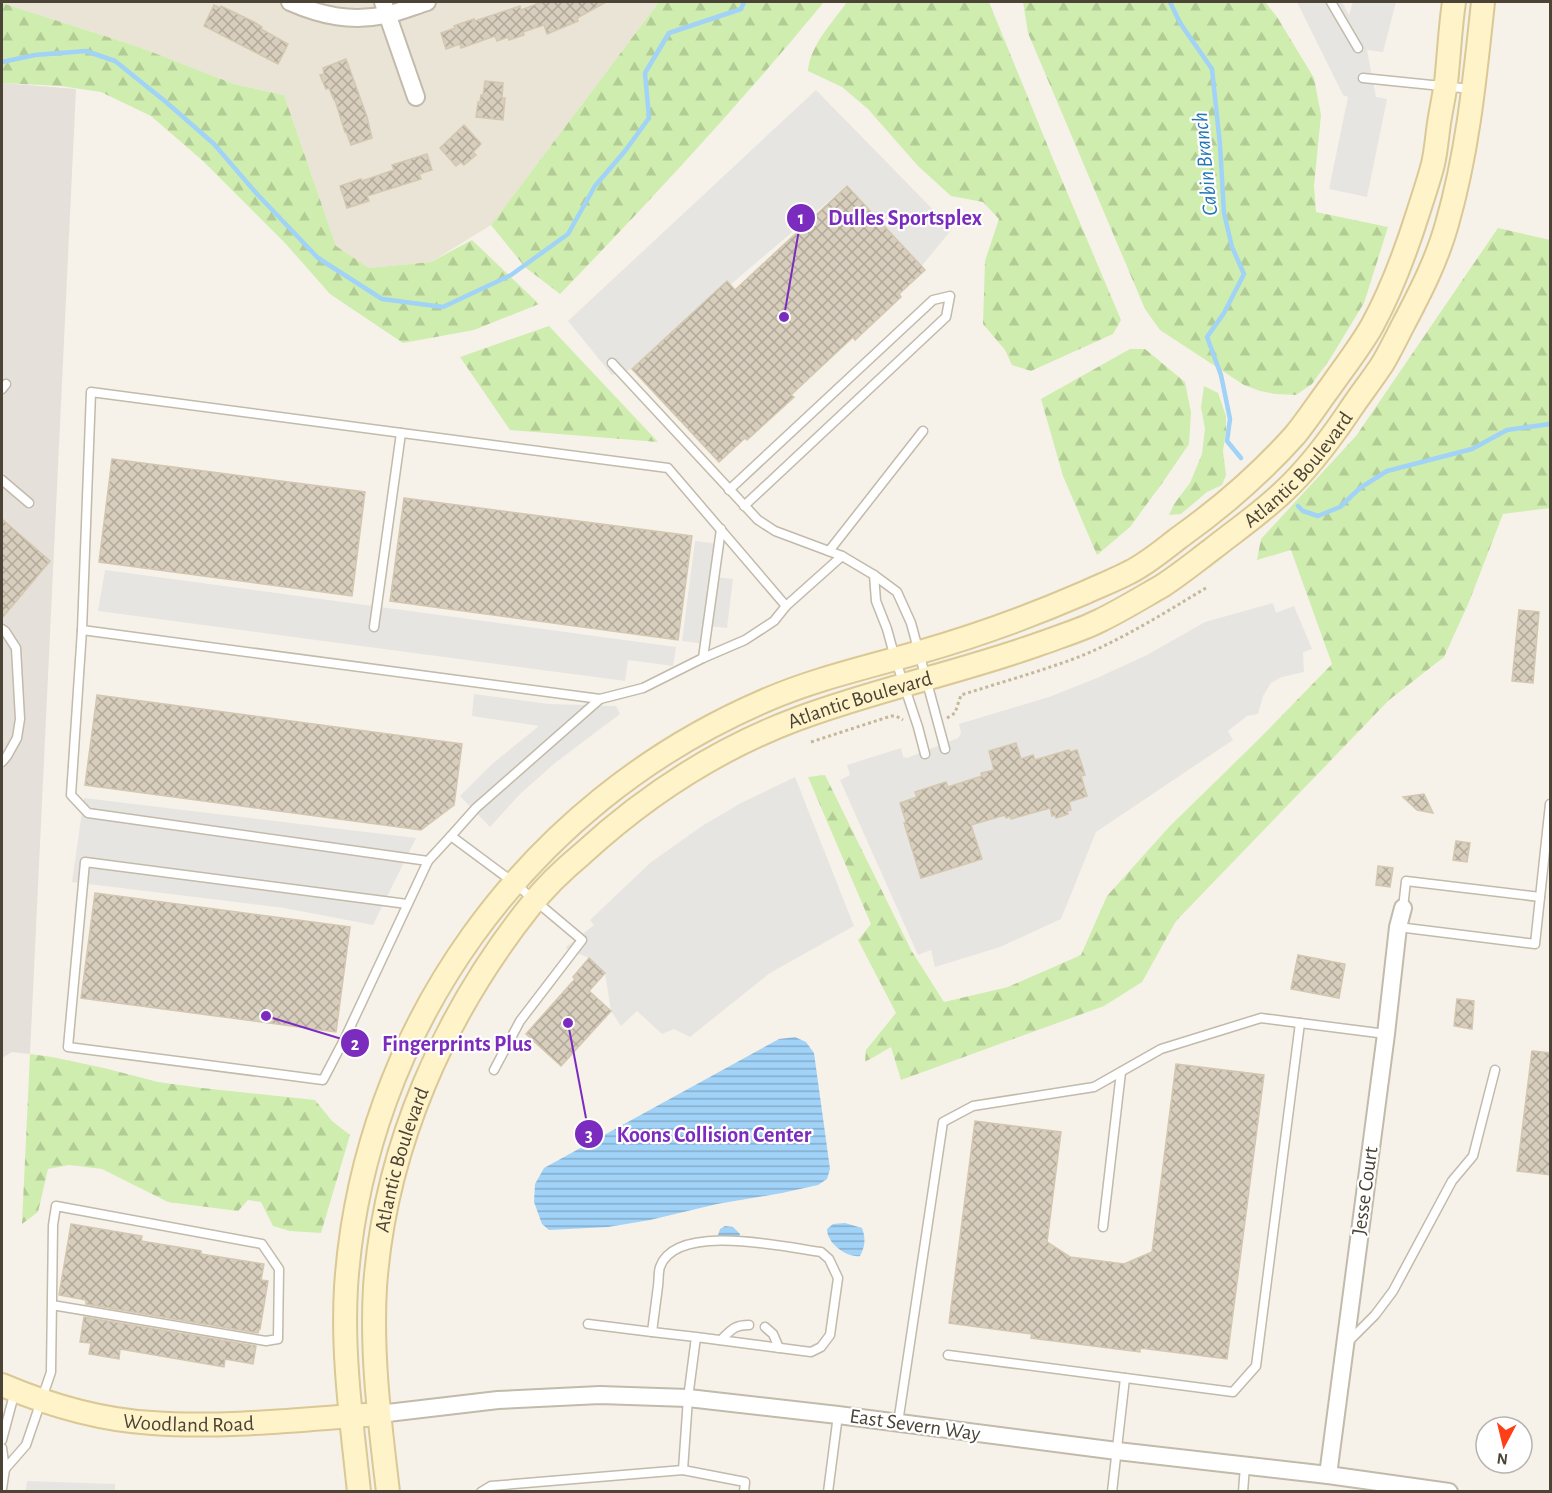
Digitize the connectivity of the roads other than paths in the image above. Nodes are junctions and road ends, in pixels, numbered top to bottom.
1 (290, 2) edge
2 (427, 2) edge
3 (1331, 2) edge
4 (1454, 2) edge
5 (1483, 2) edge
6 (385, 8) edge
7 (1358, 48) dead end
8 (1363, 78) dead end
9 (1446, 86) junction
10 (1474, 90) junction
11 (416, 97) dead end
12 (612, 363) dead end
13 (923, 431) dead end
14 (401, 433) junction
15 (2, 480) edge
16 (729, 490) junction
17 (29, 502) dead end
18 (744, 506) junction
19 (721, 529) junction
20 (830, 551) junction
21 (842, 556) junction
22 (874, 575) junction
23 (786, 606) junction
24 (374, 627) dead end
25 (2, 629) edge
26 (82, 630) junction
27 (918, 653) junction
28 (703, 658) junction
29 (895, 658) junction
30 (926, 679) junction
31 (904, 686) junction
32 (600, 699) junction
33 (945, 749) dead end
34 (926, 754) dead end
35 (2, 762) edge
36 (1551, 804) edge
37 (451, 836) junction
38 (428, 861) junction
39 (513, 882) junction
40 (1540, 897) junction
41 (534, 901) junction
42 (407, 904) junction
43 (1403, 908) joint
44 (1398, 927) junction
45 (1300, 1023) junction
46 (1386, 1034) junction
47 (495, 1070) dead end
48 (1495, 1070) dead end
49 (1121, 1072) junction
50 (1102, 1227) dead end
51 (52, 1305) junction
52 (588, 1324) dead end
53 (749, 1325) dead end
54 (765, 1328) dead end
55 (652, 1332) junction
56 (696, 1337) junction
57 (721, 1340) junction
58 (1345, 1345) junction
59 (779, 1348) junction
60 (948, 1355) dead end
61 (1125, 1378) junction
62 (8, 1388) edge
63 (688, 1398) junction
64 (41, 1400) junction
65 (379, 1414) junction
66 (838, 1415) junction
67 (351, 1416) junction
68 (898, 1423) junction
69 (2, 1440) edge
70 (2, 1448) edge
71 (1117, 1451) junction
72 (1245, 1466) junction
73 (5, 1469) junction
74 (682, 1470) junction
75 (1328, 1475) junction
76 (561, 1480) junction
77 (2, 1489) edge
78 (359, 1491) edge
79 (388, 1491) edge
80 (481, 1491) edge
81 (562, 1491) edge
82 (744, 1491) edge
83 (828, 1491) edge
84 (1112, 1491) edge
85 (1243, 1491) edge
86 (1449, 1491) edge

1 - 6 street
2 - 6 street
3 - 7 lane
4 - 9 main road, Atlantic Boulevard
5 - 10 main road, Atlantic Boulevard
6 - 11 street
8 - 9 lane
9 - 10 lane
9 - 27 main road, Atlantic Boulevard
10 - 30 main road, Atlantic Boulevard
12 - 16 lane
13 - 20 lane
14 - 19 lane
14 - 24 lane
14 - 26 lane
15 - 17 lane
16 - 18 lane
16 - 18 lane
18 - 20 lane
19 - 23 lane
19 - 28 lane
20 - 21 lane
21 - 22 lane
21 - 23 lane
22 - 27 lane
22 - 29 lane
23 - 28 lane
25 - 35 lane
26 - 32 lane
26 - 38 lane
27 - 29 main road, Atlantic Boulevard
27 - 30 lane
28 - 32 lane
29 - 31 lane
29 - 39 main road, Atlantic Boulevard
30 - 31 main road, Atlantic Boulevard
30 - 33 lane
31 - 34 lane
31 - 41 main road, Atlantic Boulevard
32 - 37 lane
36 - 40 lane
37 - 38 lane
37 - 39 lane
38 - 42 lane
39 - 41 lane
39 - 67 main road, Atlantic Boulevard
40 - 43 lane
40 - 44 lane
41 - 47 lane
41 - 65 main road, Atlantic Boulevard
42 - 42 lane
43 - 44 street, Jesse Court
44 - 46 street, Jesse Court
45 - 46 lane
45 - 49 lane
45 - 61 lane
46 - 58 street, Jesse Court
48 - 58 lane
49 - 50 lane
49 - 68 lane
51 - 51 lane
51 - 64 lane
52 - 55 lane
53 - 57 lane
54 - 59 lane
55 - 56 lane
55 - 59 lane
56 - 57 lane
56 - 63 lane
57 - 59 lane
58 - 75 street, Jesse Court
60 - 61 lane
61 - 71 lane
62 - 64 main road, Woodland Road
62 - 69 lane
63 - 65 street, East Severn Way
63 - 66 street, East Severn Way
63 - 74 lane
64 - 67 main road, Woodland Road
64 - 73 lane
65 - 67 main road, Woodland Road
65 - 79 main road, Atlantic Boulevard
66 - 68 street, East Severn Way
66 - 83 lane
67 - 78 main road, Atlantic Boulevard
68 - 71 street, East Severn Way
70 - 73 lane
71 - 72 street, East Severn Way
71 - 84 lane
72 - 75 street, East Severn Way
72 - 85 lane
73 - 77 lane
74 - 76 lane
74 - 82 lane
75 - 86 street, East Severn Way
76 - 80 lane
76 - 81 lane

